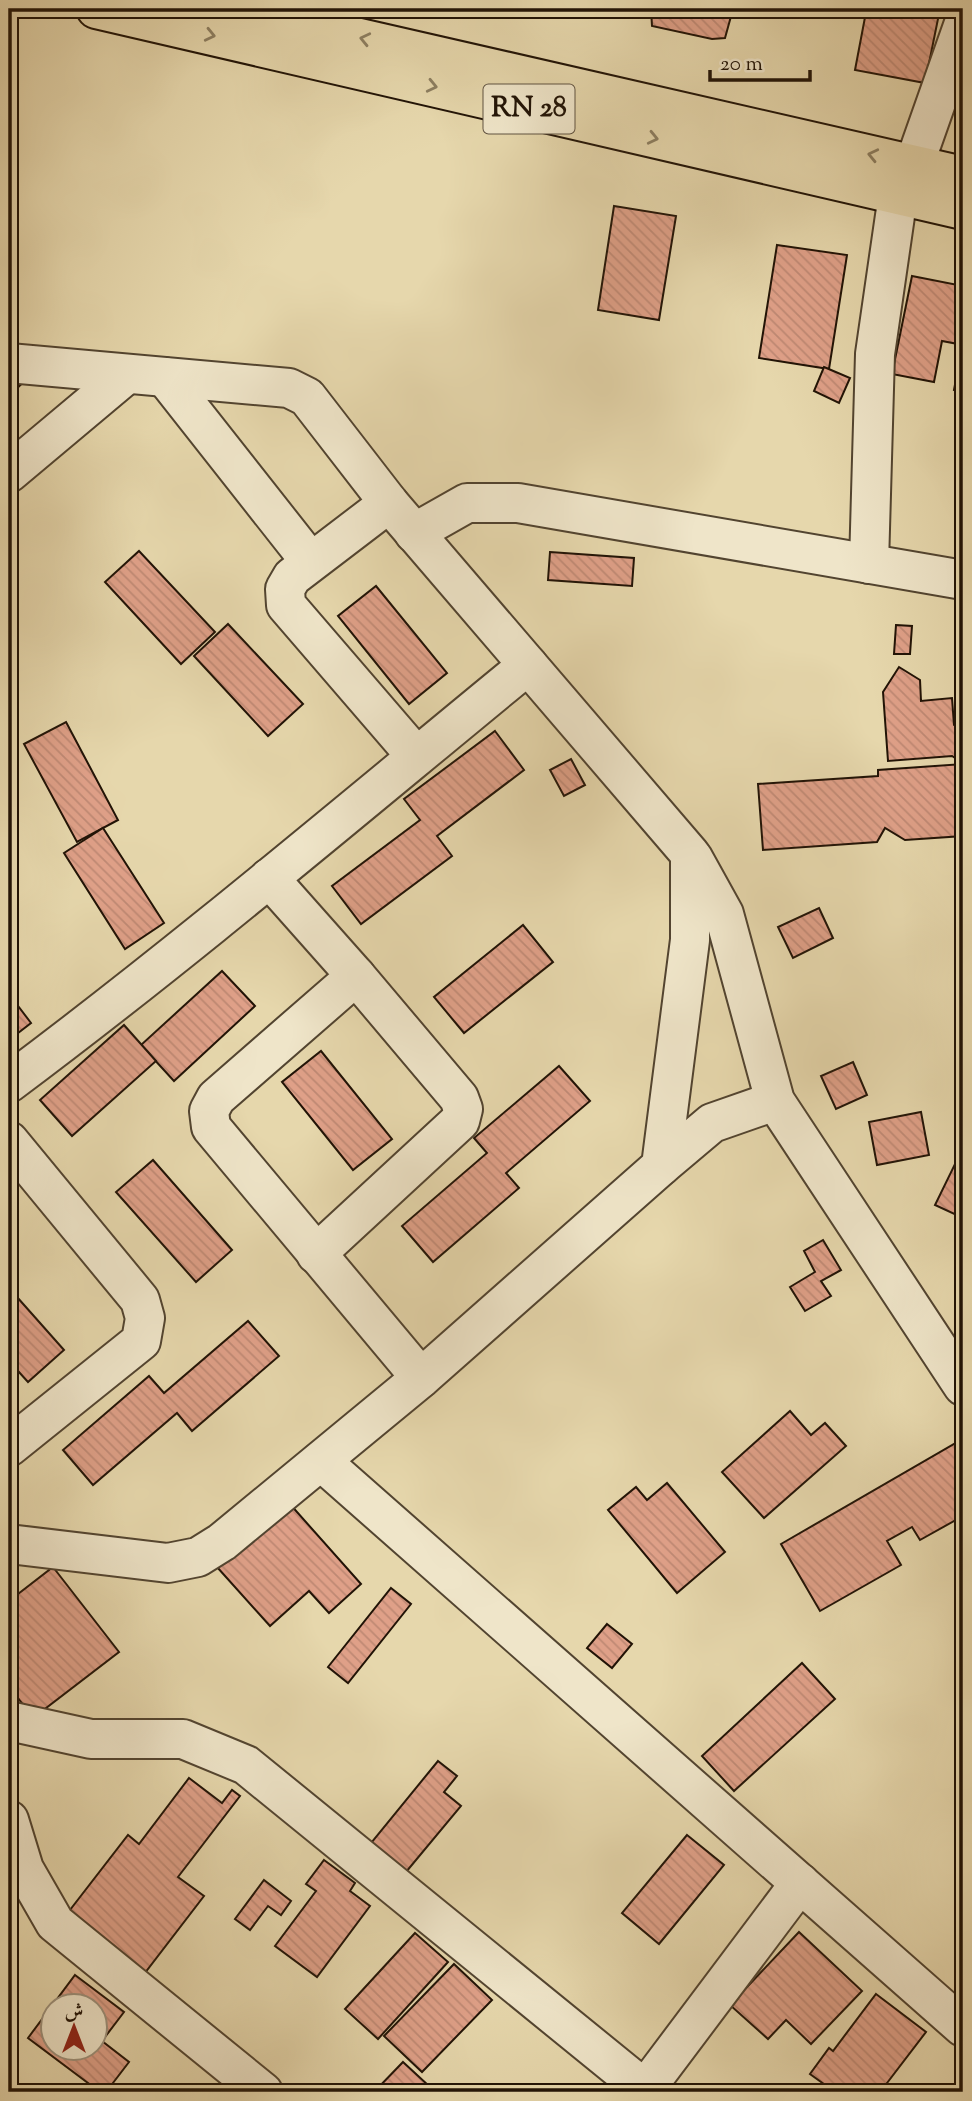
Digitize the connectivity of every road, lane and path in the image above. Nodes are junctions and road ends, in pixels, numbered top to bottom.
1 (96, 9) edge
2 (233, 9) edge
3 (963, 26) edge
4 (317, 32) edge
5 (963, 176) edge
6 (906, 180) junction
7 (963, 210) edge
8 (9, 363) edge
9 (127, 373) junction
10 (165, 377) junction
11 (9, 473) edge
12 (389, 503) junction
13 (414, 533) junction
14 (310, 561) junction
15 (869, 564) junction
16 (963, 580) edge
17 (527, 665) junction
18 (416, 756) junction
19 (690, 854) junction
20 (269, 878) junction
21 (356, 976) junction
22 (9, 1083) edge
23 (775, 1101) junction
24 (9, 1141) edge
25 (661, 1166) junction
26 (316, 1254) junction
27 (951, 1347) edge
28 (421, 1378) junction
29 (963, 1386) edge
30 (9, 1447) edge
31 (321, 1461) junction
32 (12, 1540) edge
33 (9, 1721) edge
34 (9, 1820) edge
35 (800, 1883) junction
36 (963, 2027) edge
37 (645, 2091) edge
38 (263, 2092) edge

1 -> 4 main road, RN 28
2 - 4 main road, RN 28
3 - 6 street
4 - 6 main road, RN 28
5 - 6 main road, RN 28
6 - 7 main road, RN 28
6 - 15 street
8 - 9 street
9 - 10 street
9 - 11 street
10 - 12 street
10 - 14 street
12 - 13 street
12 - 14 street
13 - 15 street
13 - 17 street
14 - 18 street
15 - 16 street
17 - 18 street
17 - 19 street
18 - 20 street
19 - 23 street
19 - 25 street
20 - 21 street
20 - 22 street
21 - 26 street
21 - 26 street
23 - 25 street
23 - 27 street
24 - 30 street
25 - 28 street
26 - 28 street
27 - 29 street
28 - 31 street
31 - 32 street
31 - 35 street
33 - 37 street
34 - 38 street
35 - 36 street
35 - 37 street

